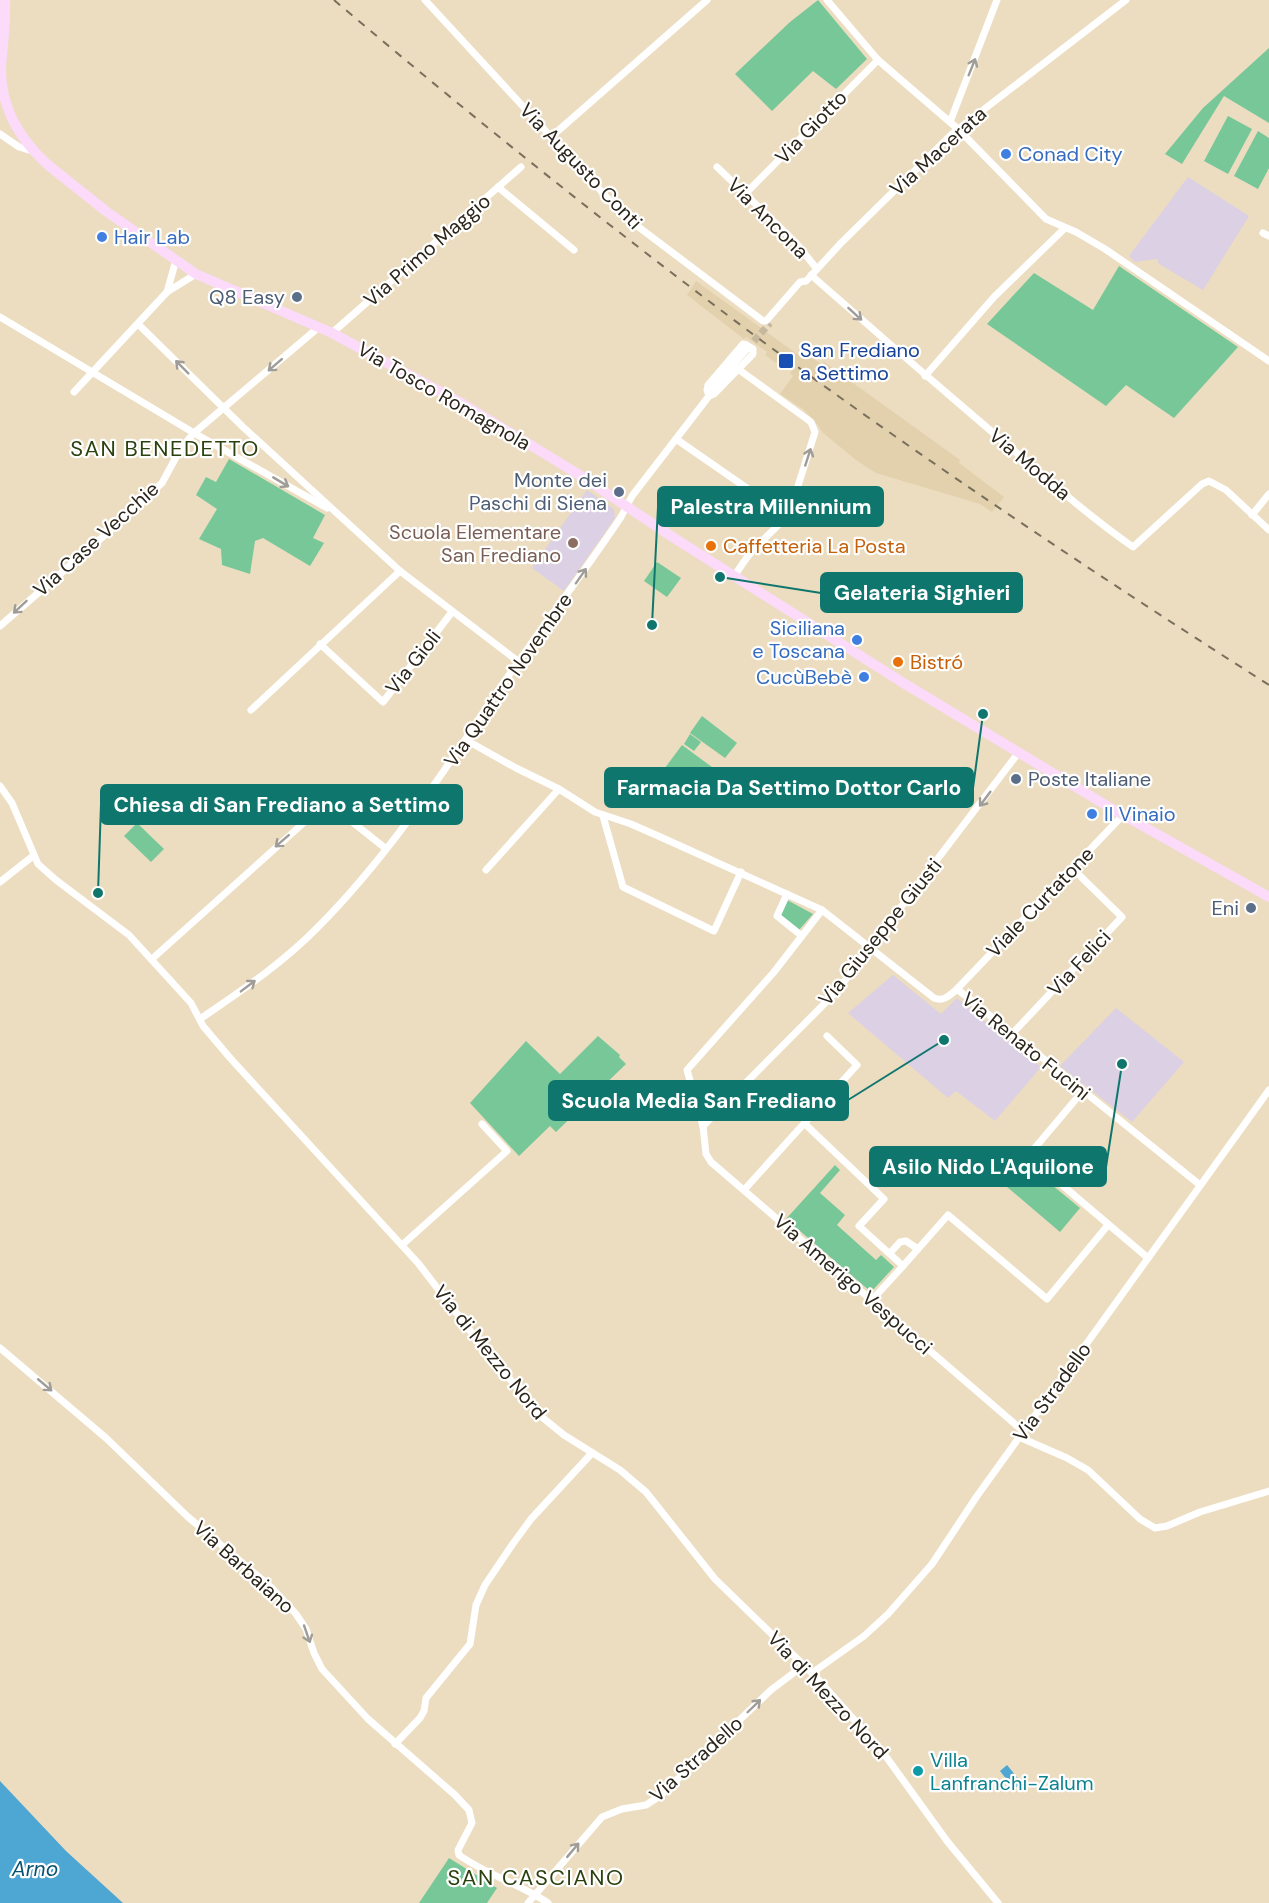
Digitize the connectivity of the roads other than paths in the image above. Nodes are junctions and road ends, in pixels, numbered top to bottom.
1 (5, 0) edge
2 (425, 0) edge
3 (707, 0) edge
4 (827, 0) edge
5 (997, 0) edge
6 (1126, 0) edge
7 (878, 60) junction
8 (1, 70) edge
9 (950, 122) junction
10 (958, 129) junction
11 (0, 134) edge
12 (551, 137) junction
13 (34, 152) junction
14 (521, 167) dead end
15 (717, 167) dead end
16 (498, 187) junction
17 (745, 194) junction
18 (1065, 228) junction
19 (574, 250) dead end
20 (176, 260) junction
21 (817, 269) junction
22 (196, 274) junction
23 (809, 278) junction
24 (167, 292) junction
25 (0, 316) edge
26 (767, 322) joint
27 (138, 324) junction
28 (319, 327) junction
29 (332, 333) junction
30 (747, 349) tunnel mouth
31 (1269, 360) edge
32 (738, 369) junction
33 (93, 373) junction
34 (925, 376) junction
35 (74, 392) dead end
36 (709, 396) junction
37 (224, 408) junction
38 (194, 433) junction
39 (676, 439) junction
40 (1269, 494) edge
41 (626, 506) junction
42 (332, 510) junction
43 (1252, 515) junction
44 (787, 516) junction
45 (1269, 530) edge
46 (400, 571) junction
47 (735, 575) junction
48 (452, 612) junction
49 (0, 626) edge
50 (320, 644) junction
51 (519, 662) junction
52 (251, 710) dead end
53 (466, 740) junction
54 (1019, 753) junction
55 (0, 786) edge
56 (559, 789) junction
57 (272, 792) dead end
58 (328, 806) junction
59 (1123, 815) junction
60 (603, 816) junction
61 (385, 848) junction
62 (33, 856) junction
63 (1072, 868) junction
64 (486, 870) dead end
65 (741, 872) junction
66 (0, 882) edge
67 (787, 894) junction
68 (1269, 897) edge
69 (822, 910) junction
70 (802, 936) junction
71 (870, 948) junction
72 (152, 959) junction
73 (957, 989) junction
74 (200, 1019) junction
75 (1012, 1034) junction
76 (827, 1036) dead end
77 (1269, 1090) edge
78 (1082, 1092) junction
79 (482, 1124) dead end
80 (805, 1124) junction
81 (703, 1126) junction
82 (1200, 1185) junction
83 (744, 1191) junction
84 (1108, 1225) junction
85 (402, 1245) junction
86 (918, 1249) junction
87 (890, 1253) junction
88 (1148, 1258) junction
89 (903, 1266) junction
90 (872, 1300) junction
91 (0, 1347) edge
92 (1021, 1434) junction
93 (592, 1453) junction
94 (1269, 1491) edge
95 (804, 1665) junction
96 (812, 1673) junction
97 (394, 1744) junction
98 (535, 1895) junction
99 (528, 1903) edge
100 (548, 1903) edge
101 (998, 1903) edge

1 - 8 main road, Via Tosco Romagnola
2 - 12 street, Via Augusto Conti
3 - 12 street
4 - 7 street
9 -> 5 street
6 - 10 street, Via Macerata
7 - 9 street
7 - 17 street, Via Giotto
8 - 13 main road, Via Tosco Romagnola
9 - 10 street
10 - 18 street
10 - 21 street, Via Macerata
11 - 13 street
12 - 26 street, Via Augusto Conti
13 - 20 main road, Via Tosco Romagnola
14 - 16 street, Via Primo Maggio
15 - 17 street, Via Ancona
16 - 19 street
16 - 29 street, Via Primo Maggio
17 - 21 street, Via Ancona
18 - 31 street
18 - 34 street
20 - 22 main road, Via Tosco Romagnola
20 - 24 street
21 - 23 street, Via Macerata
22 - 24 street
22 - 28 main road, Via Tosco Romagnola
23 - 26 street, Via Macerata
23 -> 34 street, Via Modda
24 - 27 street
25 - 33 street
27 - 33 street
37 -> 27 street
28 - 29 main road, Via Tosco Romagnola
28 -> 37 street, Via Case Vecchie
29 - 41 main road, Via Tosco Romagnola
30 - 36 street
32 - 36 street
32 - 36 street
44 -> 32 street
33 - 35 street
33 - 38 street
34 - 43 street, Via Modda
36 - 39 street
37 - 38 street, Via Case Vecchie
37 - 42 street
38 -> 42 street
38 -> 49 street, Via Case Vecchie
39 - 41 street
39 - 44 street
40 - 43 street
41 - 47 main road, Via Tosco Romagnola
51 -> 41 street, Via Quattro Novembre
42 - 46 street
43 - 45 street, Via Modda
44 - 47 street
46 - 48 street
46 - 50 street
47 - 54 main road, Via Tosco Romagnola
48 - 50 street, Via Gioli
48 - 51 street
50 - 52 street
51 - 53 street, Via Quattro Novembre
53 - 56 street, Via Renato Fucini
53 - 61 street, Via Quattro Novembre
54 - 59 main road, Via Tosco Romagnola
54 -> 71 street, Via Giuseppe Giusti
55 - 62 street, Via di Mezzo Nord
56 - 60 street, Via Renato Fucini
56 - 64 street
57 - 58 street
58 - 61 street
58 -> 72 street
59 - 63 street, Viale Curtatone
59 - 68 main road, Via Tosco Romagnola
60 - 65 street, Via Renato Fucini
60 - 65 street
74 -> 61 street, Via Quattro Novembre
62 - 66 street
62 - 72 street, Via di Mezzo Nord
63 - 73 street, Viale Curtatone
63 - 75 street, Via Felici
65 - 67 street, Via Renato Fucini
67 - 69 street, Via Renato Fucini
67 - 70 street
69 - 70 street
69 - 71 street, Via Renato Fucini
70 - 81 street, Via Amerigo Vespucci
71 - 73 street, Via Renato Fucini
71 - 81 street, Via Giuseppe Giusti
72 - 74 street, Via di Mezzo Nord
73 - 75 street, Via Renato Fucini
74 - 85 street, Via di Mezzo Nord
75 - 78 street, Via Renato Fucini
76 - 80 street
77 - 82 street, Via Stradello
78 - 82 street, Via Renato Fucini
78 - 84 street
79 - 85 street
80 - 83 street
80 - 87 street
81 - 83 street, Via Amerigo Vespucci
82 - 88 street, Via Stradello
83 - 90 street, Via Amerigo Vespucci
84 - 86 street
84 - 88 street
85 - 93 street, Via di Mezzo Nord
86 - 87 street
86 - 89 street
87 - 89 street
88 - 92 street, Via Stradello
89 - 90 street
90 - 92 street, Via Amerigo Vespucci
91 -> 97 street, Via Barbaiano
92 - 94 street, Via Amerigo Vespucci
92 - 96 street, Via Stradello
93 - 95 street, Via di Mezzo Nord
93 - 97 street
95 - 96 street, Via di Mezzo Nord
98 -> 95 street, Via Stradello
96 - 101 street, Via di Mezzo Nord
97 - 98 street, Via Barbaiano
98 - 99 street
98 - 100 street, Via Barbaiano

